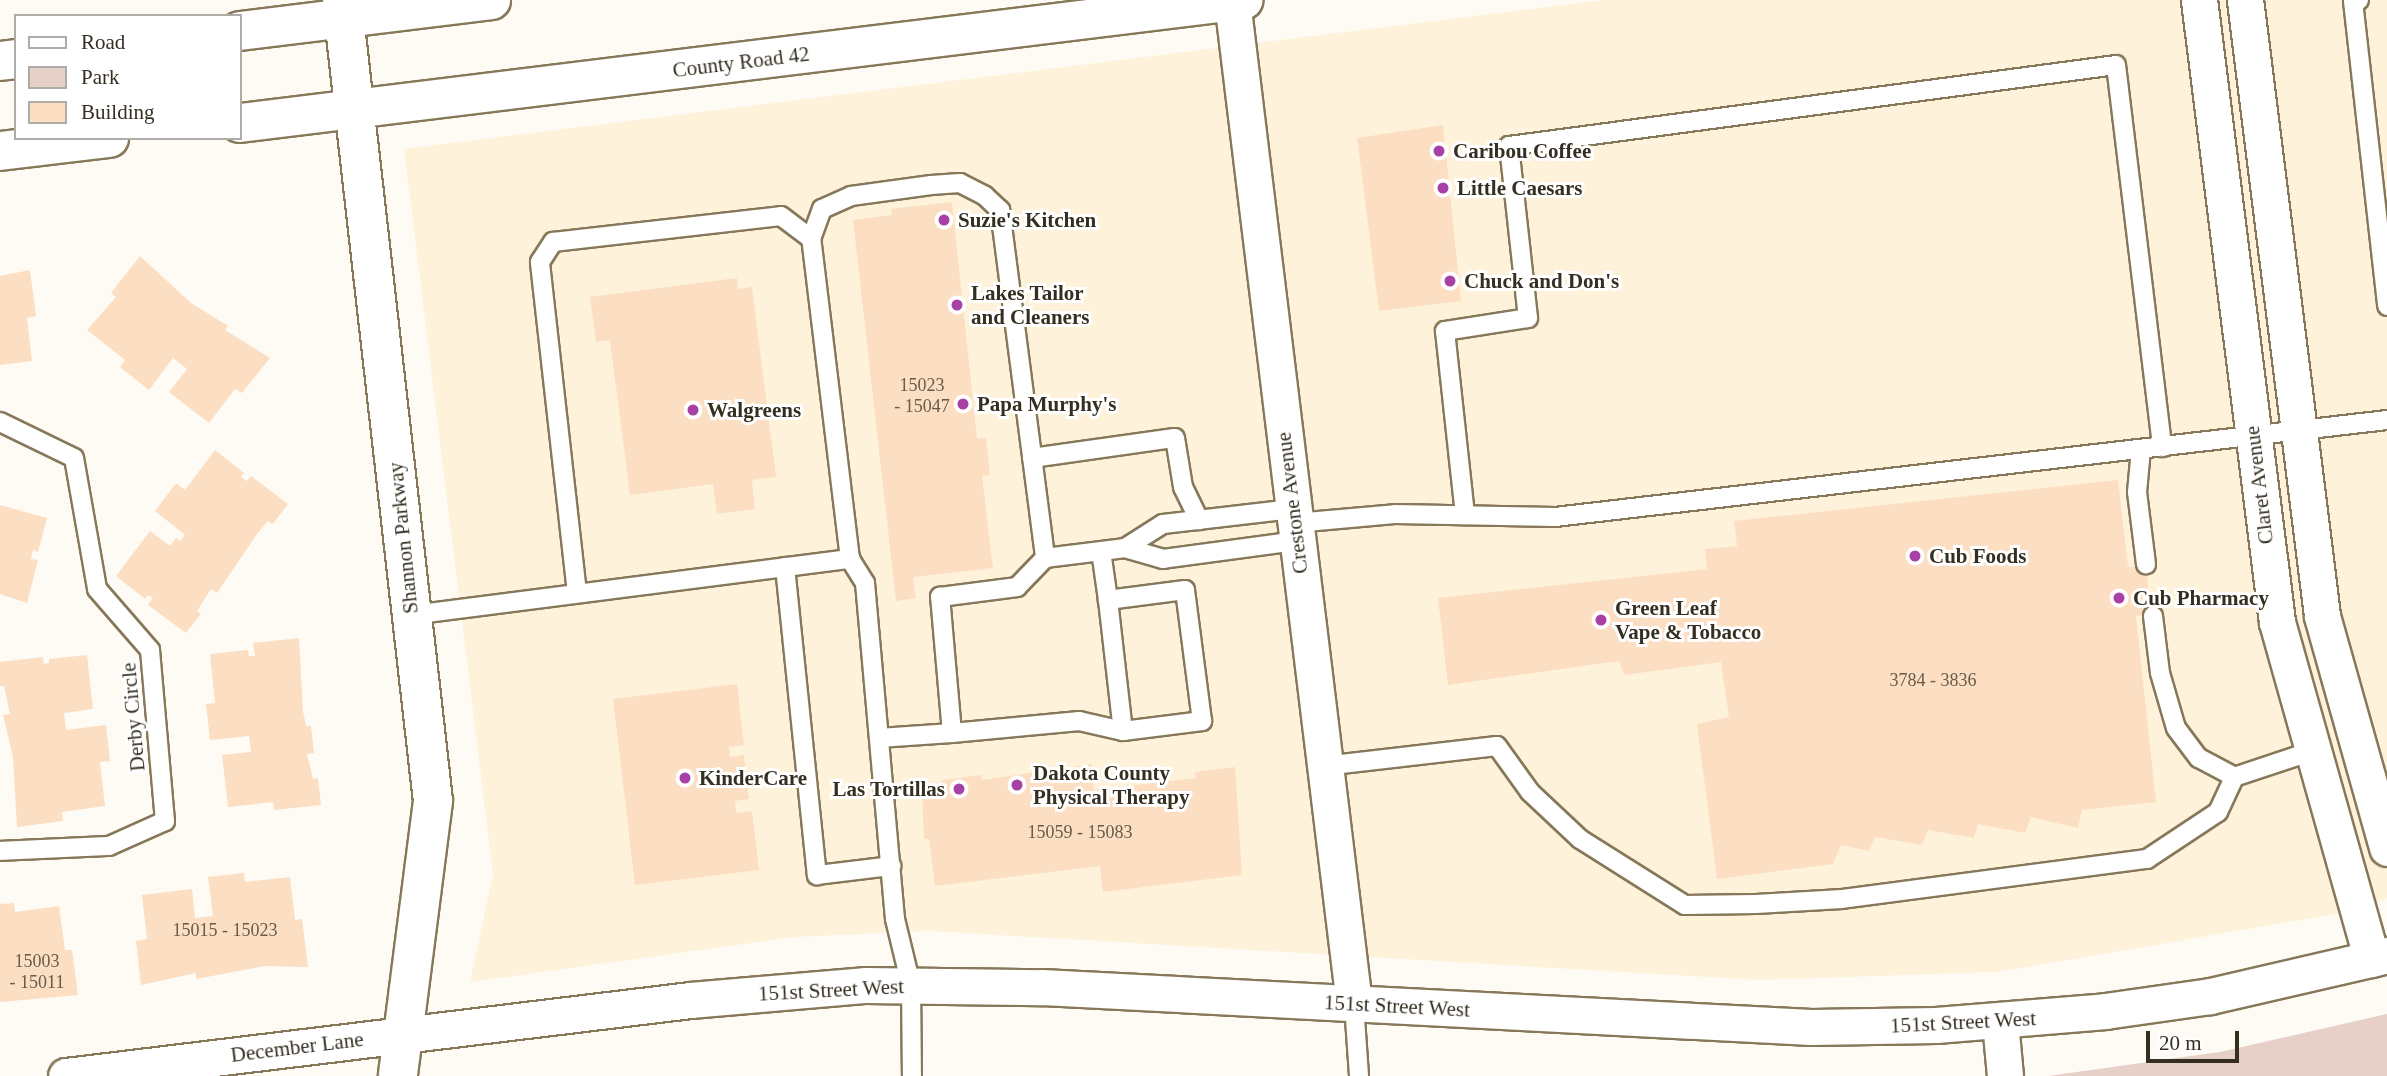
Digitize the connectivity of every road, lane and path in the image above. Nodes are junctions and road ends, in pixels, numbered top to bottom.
1 (491, 0) edge
2 (2199, 0) edge
3 (2245, 0) edge
4 (2359, 0) edge
5 (1237, 1) edge
6 (343, 9) edge
7 (242, 31) edge
8 (354, 109) junction
9 (242, 122) edge
10 (92, 140) edge
11 (0, 151) edge
12 (811, 239) junction
13 (2387, 306) edge
14 (2387, 420) edge
15 (0, 422) edge
16 (2301, 428) junction
17 (2253, 434) junction
18 (2162, 447) junction
19 (2141, 449) junction
20 (1032, 458) junction
21 (1465, 515) junction
22 (1199, 520) junction
23 (1294, 525) junction
24 (1125, 548) junction
25 (1101, 551) junction
26 (1045, 558) junction
27 (850, 559) junction
28 (2147, 564) dead end
29 (785, 567) junction
30 (577, 593) junction
31 (1108, 600) junction
32 (412, 615) junction
33 (2153, 616) dead end
34 (1123, 731) junction
35 (952, 733) junction
36 (879, 738) junction
37 (2312, 751) junction
38 (1324, 766) junction
39 (2234, 777) junction
40 (2387, 848) edge
41 (0, 851) edge
42 (891, 866) junction
43 (2380, 957) edge
44 (911, 985) junction
45 (1354, 1004) junction
46 (2000, 1022) junction
47 (403, 1034) junction
48 (66, 1076) edge
49 (398, 1076) edge
50 (912, 1076) edge
51 (1359, 1076) edge
52 (2005, 1076) edge

1 - 6 main road
2 - 17 street, Claret Avenue
3 - 16 street
4 - 13 lane
5 - 8 main road, County Road 42
5 - 23 street, Crestone Avenue
6 - 7 main road
6 - 8 main road, Shannon Parkway
8 - 9 main road, County Road 42
8 - 32 main road, Shannon Parkway
10 - 11 main road
12 - 20 lane
12 - 27 lane
12 - 30 lane
14 - 16 lane
15 - 41 lane, Derby Circle
16 - 17 lane
16 - 40 street
17 - 18 lane
17 - 37 street, Claret Avenue
18 - 19 lane
18 - 21 lane
19 - 21 lane
19 - 28 lane
20 - 22 lane
20 - 26 lane
21 - 23 lane
22 - 23 lane
22 - 24 lane
23 - 24 lane
23 - 38 street, Crestone Avenue
24 - 25 lane
25 - 26 lane
25 - 31 lane
26 - 35 lane
27 - 29 lane
27 - 36 lane
29 - 30 lane
29 - 42 lane
30 - 32 lane
31 - 34 lane
31 - 34 lane
32 - 47 main road, Shannon Parkway
33 - 39 lane
34 - 35 lane
35 - 36 lane
36 - 42 lane
37 - 39 lane
37 - 43 street, Claret Avenue
38 - 39 lane
38 - 45 street, Crestone Avenue
42 - 44 lane
43 - 46 street, 151st Street West
44 - 45 street, 151st Street West
44 - 47 street, 151st Street West
44 - 50 lane
45 - 46 street, 151st Street West
45 - 51 lane
46 - 52 street
47 - 48 street, December Lane
47 - 49 main road, Shannon Parkway

